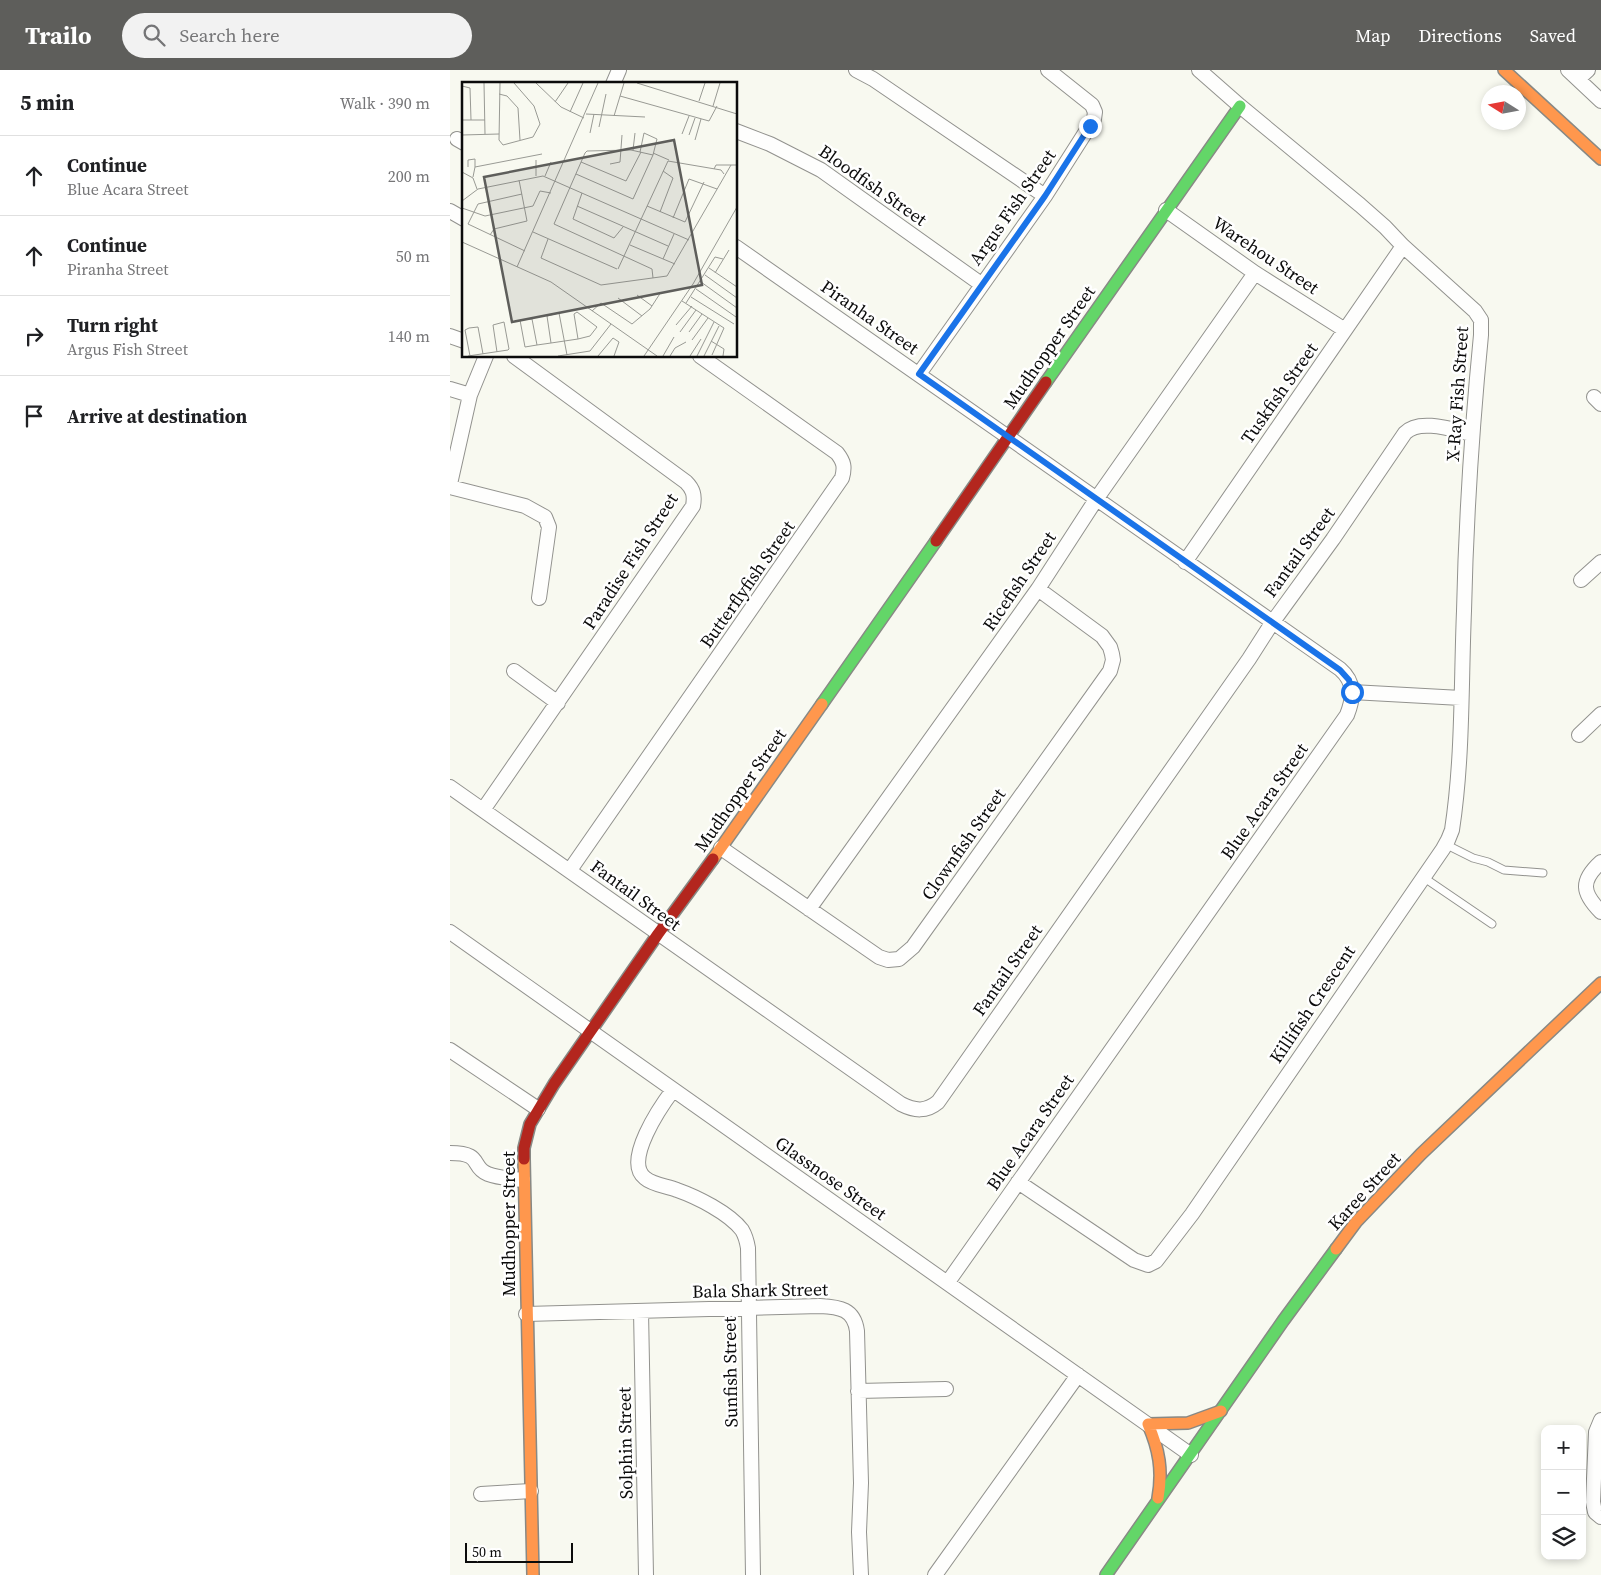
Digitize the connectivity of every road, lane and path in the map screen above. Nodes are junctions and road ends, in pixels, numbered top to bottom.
1 (619, 70) edge
2 (856, 70) edge
3 (1048, 70) edge
4 (1199, 70) edge
5 (1504, 70) edge
6 (1578, 73) edge
7 (614, 82) edge
8 (1601, 102) edge
9 (1240, 106) junction
10 (738, 132) edge
11 (1601, 159) edge
12 (1045, 196) junction
13 (1166, 210) junction
14 (450, 211) edge
15 (462, 217) edge
16 (1403, 246) junction
17 (738, 248) edge
18 (1255, 273) junction
19 (981, 284) junction
20 (1345, 330) junction
21 (450, 336) edge
22 (462, 340) edge
23 (485, 358) edge
24 (517, 358) edge
25 (703, 358) edge
26 (919, 374) junction
27 (450, 389) edge
28 (470, 395) junction
29 (1472, 434) junction
30 (1007, 437) junction
31 (450, 486) edge
32 (1096, 498) junction
33 (1185, 562) junction
34 (1601, 562) edge
35 (1581, 580) dead end
36 (1038, 589) junction
37 (539, 598) dead end
38 (1272, 623) junction
39 (514, 671) dead end
40 (1352, 692) junction
41 (1461, 698) junction
42 (558, 703) junction
43 (1601, 714) edge
44 (1579, 735) dead end
45 (450, 787) edge
46 (483, 810) junction
47 (1445, 844) junction
48 (721, 848) junction
49 (1601, 862) edge
50 (570, 870) junction
51 (1543, 873) dead end
52 (1423, 877) junction
53 (809, 909) junction
54 (1601, 912) edge
55 (1492, 924) dead end
56 (450, 932) edge
57 (658, 934) junction
58 (1601, 983) edge
59 (590, 1032) junction
60 (450, 1050) edge
61 (674, 1090) junction
62 (538, 1109) junction
63 (450, 1152) edge
64 (523, 1180) junction
65 (1018, 1182) junction
66 (948, 1282) junction
67 (748, 1307) junction
68 (641, 1311) junction
69 (526, 1314) junction
70 (1078, 1375) junction
71 (946, 1389) dead end
72 (858, 1391) junction
73 (1220, 1411) junction
74 (1601, 1420) edge
75 (1148, 1424) junction
76 (1191, 1455) junction
77 (530, 1491) junction
78 (481, 1494) dead end
79 (1158, 1501) junction
80 (1601, 1516) edge
81 (533, 1575) edge
82 (646, 1575) edge
83 (753, 1575) edge
84 (861, 1575) edge
85 (935, 1575) edge
86 (1106, 1575) edge

1 - 7 street
2 - 12 street
3 - 12 street, Argus Fish Street
4 - 9 street, X-Ray Fish Street
5 - 11 street
6 - 8 street
9 - 13 street, Mudhopper Street
9 - 16 street, X-Ray Fish Street
10 - 19 street, Bloodfish Street
12 - 19 street, Argus Fish Street
13 - 18 street, Warehou Street
13 - 30 street, Mudhopper Street
14 - 15 street
16 - 20 street, Tuskfish Street
16 - 29 street, X-Ray Fish Street
17 - 26 street, Piranha Street
18 - 20 street, Warehou Street
18 - 32 street, Ricefish Street
19 - 26 street, Argus Fish Street
20 - 33 street, Tuskfish Street
21 - 22 street
23 - 28 street
24 - 42 street, Paradise Fish Street
25 - 50 street, Butterflyfish Street
26 - 30 street, Piranha Street
27 - 28 street
28 - 31 street
29 - 38 street, Fantail Street
29 - 41 street, X-Ray Fish Street
30 - 32 street
30 - 48 street, Mudhopper Street
31 - 37 street
32 - 33 street
32 - 36 street, Ricefish Street
33 - 38 street
34 - 35 street
36 - 53 street, Ricefish Street
36 - 53 street, Clownfish Street
38 - 40 street
38 - 57 street, Fantail Street
39 - 42 street
40 - 41 street
40 - 65 street, Blue Acara Street
41 - 47 street, Killifish Crescent
42 - 46 street, Paradise Fish Street
43 - 44 street
45 - 46 street, Fantail Street
46 - 50 street, Fantail Street
47 - 51 lane
47 - 52 street, Killifish Crescent
48 - 53 street, Clownfish Street
48 - 57 street, Mudhopper Street
49 - 54 street
50 - 57 street, Fantail Street
52 - 55 lane
52 - 65 street, Killifish Crescent
56 - 59 street, Glassnose Street
57 - 59 street, Mudhopper Street
58 - 73 street, Karee Street
59 - 61 street, Glassnose Street
59 - 62 street, Mudhopper Street
60 - 62 street
61 - 66 street, Glassnose Street
61 - 67 street, Sunfish Street
62 - 64 street, Mudhopper Street
63 - 64 street
64 - 69 street, Mudhopper Street
65 - 66 street, Blue Acara Street
66 - 70 street, Glassnose Street
67 - 68 street, Bala Shark Street
67 - 72 street, Bala Shark Street
67 - 83 street, Sunfish Street
68 - 69 street, Bala Shark Street
68 - 82 street, Solphin Street
69 - 77 street, Mudhopper Street
70 - 75 street, Glassnose Street
70 - 85 street
71 - 72 street
72 - 84 street, Bala Shark Street
73 - 75 street
73 - 76 street, Karee Street
74 - 80 street
75 - 76 street, Glassnose Street
75 - 79 street
76 - 79 street, Karee Street
77 - 78 street
77 - 81 street, Mudhopper Street
79 - 86 street, Karee Street

